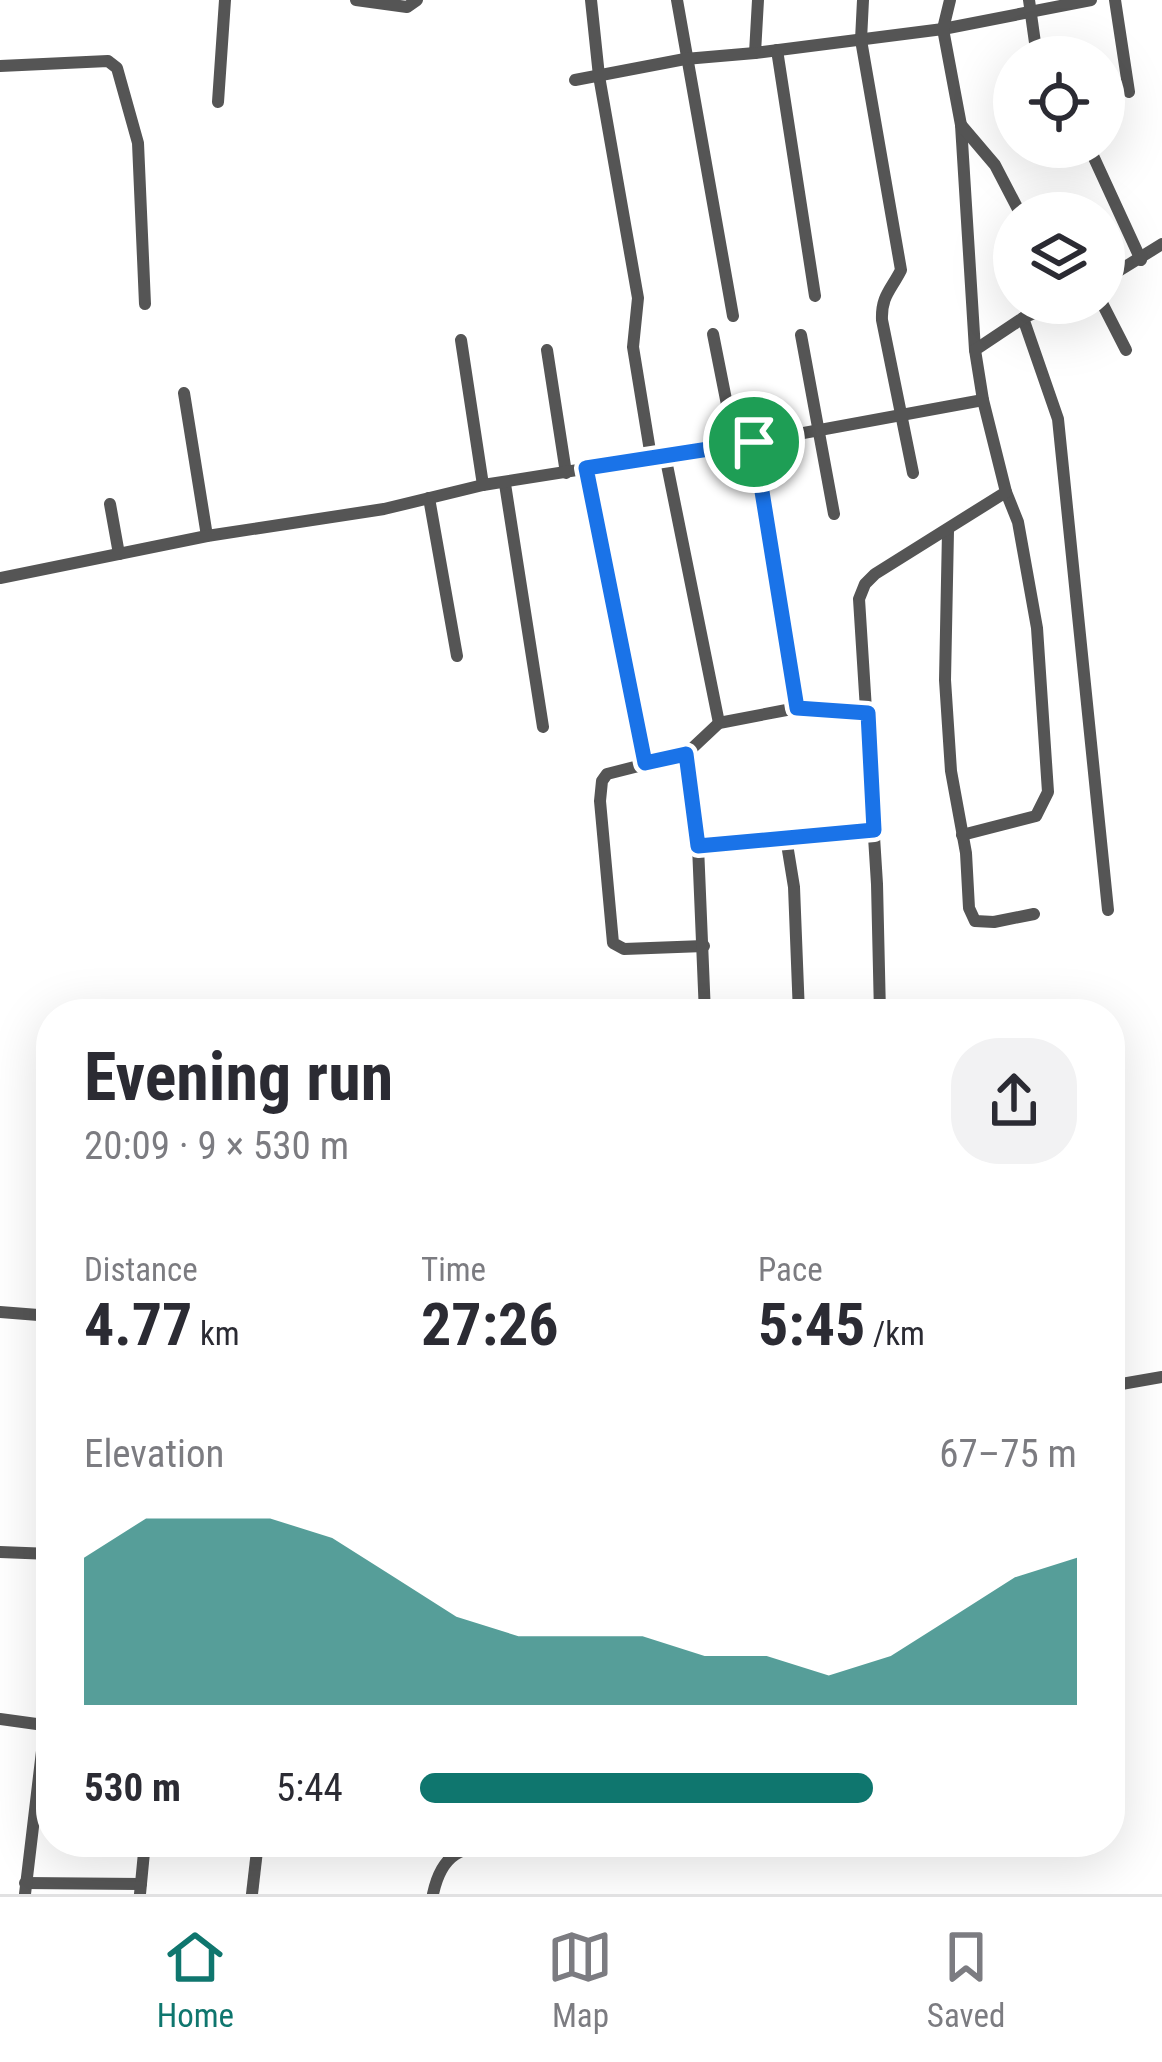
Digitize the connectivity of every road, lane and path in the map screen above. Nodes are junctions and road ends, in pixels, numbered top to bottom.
1 (225, 0) edge
2 (356, 0) edge
3 (417, 0) edge
4 (591, 0) edge
5 (677, 0) edge
6 (758, 0) edge
7 (863, 0) edge
8 (950, 0) edge
9 (1091, 0) edge
10 (1115, 0) edge
11 (1029, 5) edge
12 (944, 28) junction
13 (1034, 36) edge
14 (861, 40) junction
15 (777, 50) junction
16 (754, 52) junction
17 (685, 59) junction
18 (0, 66) edge
19 (599, 76) junction
20 (575, 80) dead end
21 (1129, 92) dead end
22 (218, 102) dead end
23 (961, 125) junction
24 (1099, 168) edge
25 (1009, 192) edge
26 (1162, 244) edge
27 (1141, 260) junction
28 (1125, 269) edge
29 (815, 296) dead end
30 (145, 304) dead end
31 (733, 316) dead end
32 (1014, 324) edge
33 (1025, 324) edge
34 (1113, 324) edge
35 (713, 334) dead end
36 (801, 335) dead end
37 (461, 340) dead end
38 (547, 350) dead end
39 (976, 350) junction
40 (1126, 350) dead end
41 (184, 393) dead end
42 (983, 400) junction
43 (902, 416) junction
44 (818, 429) junction
45 (754, 442) junction
46 (735, 445) junction
47 (658, 456) junction
48 (586, 468) junction
49 (566, 472) junction
50 (913, 473) dead end
51 (505, 484) junction
52 (483, 485) junction
53 (1006, 492) junction
54 (429, 498) junction
55 (110, 504) dead end
56 (833, 514) dead end
57 (948, 531) junction
58 (207, 536) junction
59 (119, 554) junction
60 (0, 578) edge
61 (457, 656) dead end
62 (797, 708) junction
63 (868, 713) junction
64 (719, 723) junction
65 (543, 727) dead end
66 (686, 754) junction
67 (645, 763) junction
68 (874, 830) junction
69 (962, 835) junction
70 (786, 838) junction
71 (698, 846) junction
72 (1108, 910) dead end
73 (1034, 914) dead end
74 (704, 946) junction
75 (705, 999) edge
76 (798, 999) edge
77 (880, 999) edge
78 (0, 1312) edge
79 (36, 1315) edge
80 (1162, 1377) edge
81 (1125, 1383) edge
82 (0, 1552) edge
83 (36, 1553) edge
84 (0, 1719) edge
85 (36, 1724) edge
86 (36, 1811) edge
87 (143, 1857) edge
88 (256, 1857) edge
89 (452, 1857) edge
90 (25, 1888) edge
91 (140, 1889) edge
92 (252, 1894) edge
93 (434, 1894) edge

1 - 22 street
2 - 3 street
4 - 19 street
5 - 17 street
6 - 16 street
7 - 14 street
8 - 12 street
9 - 11 street
10 - 21 street
11 - 12 street
11 - 13 street
12 - 14 street
12 - 23 street
14 - 15 street
14 - 43 street
15 - 16 street
15 - 29 street
16 - 17 street
17 - 19 street
17 - 31 street
18 - 30 street
19 - 20 street
19 - 47 street
23 - 25 street
23 - 39 street
24 - 27 street
26 - 27 street
27 - 28 street
32 - 39 street
33 - 72 street
34 - 40 street
35 - 46 street
36 - 44 street
37 - 52 street
38 - 49 street
39 - 42 street
41 - 58 street
42 - 43 street
42 - 53 street
43 - 44 street
43 - 50 street
44 - 45 street
44 - 56 street
45 - 46 street
45 - 62 street
46 - 47 street
47 - 48 street
47 - 64 street
48 - 49 street
48 - 67 street
49 - 51 street
51 - 52 street
51 - 65 street
52 - 54 street
53 - 57 street
53 - 69 street
54 - 58 street
54 - 61 street
55 - 59 street
57 - 63 street
57 - 69 street
58 - 59 street
59 - 60 street
62 - 63 street
62 - 64 street
63 - 68 street
64 - 66 street
66 - 67 street
66 - 71 street
67 - 74 street
68 - 70 street
68 - 77 street
69 - 73 street
70 - 71 street
70 - 76 street
71 - 74 street
74 - 75 street
78 - 79 street
80 - 81 street
82 - 83 street
84 - 85 street
86 - 90 street
87 - 91 street
88 - 92 street
89 - 93 street
90 - 91 street

